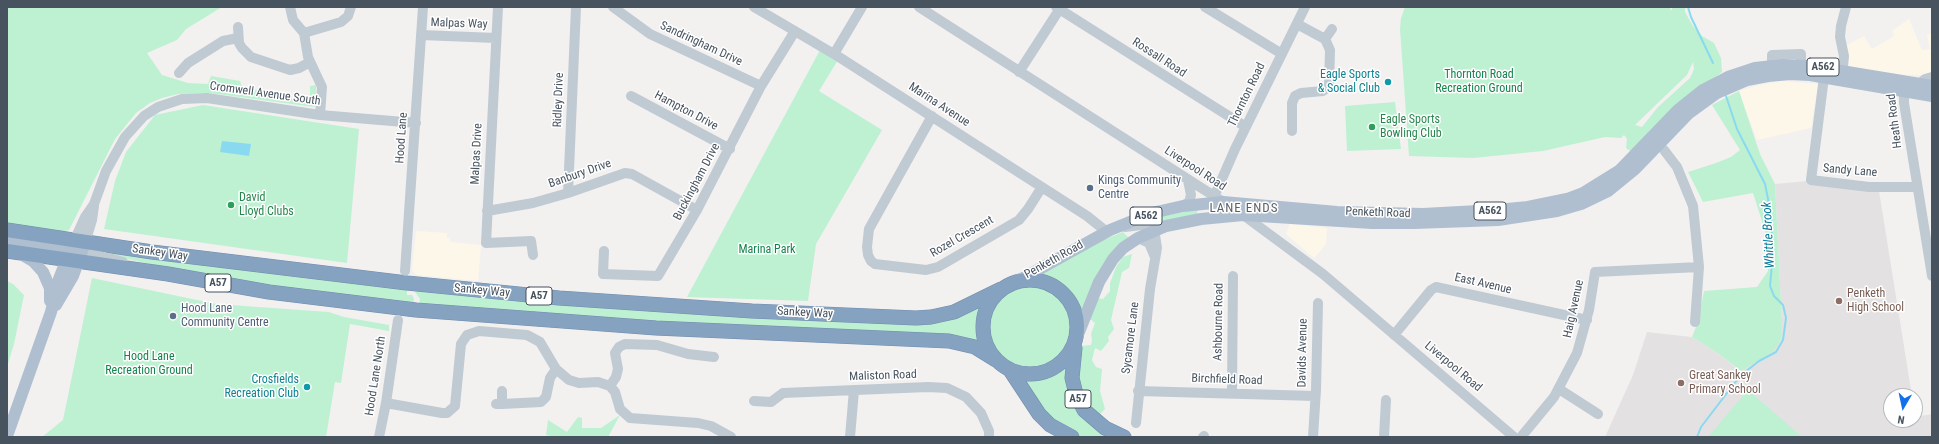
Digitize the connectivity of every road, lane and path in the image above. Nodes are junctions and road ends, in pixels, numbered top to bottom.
1 (290, 7) edge
2 (351, 7) edge
3 (423, 7) edge
4 (498, 7) edge
5 (576, 7) edge
6 (613, 7) edge
7 (754, 7) edge
8 (862, 7) edge
9 (919, 7) edge
10 (1205, 7) edge
11 (1305, 7) edge
12 (1846, 7) edge
13 (1059, 8) edge
14 (1297, 24) junction
15 (238, 27) dead end
16 (1332, 28) dead end
17 (795, 31) junction
18 (304, 34) junction
19 (421, 35) junction
20 (238, 38) junction
21 (496, 38) junction
22 (1326, 39) junction
23 (834, 54) junction
24 (1282, 54) junction
25 (310, 62) junction
26 (1769, 69) junction
27 (1019, 72) junction
28 (179, 75) dead end
29 (1843, 76) junction
30 (1824, 77) junction
31 (1932, 77) edge
32 (1919, 84) junction
33 (761, 86) junction
34 (1932, 86) edge
35 (1904, 87) junction
36 (631, 96) dead end
37 (1932, 96) edge
38 (320, 115) junction
39 (932, 116) junction
40 (416, 123) junction
41 (1246, 127) junction
42 (1293, 132) dead end
43 (730, 149) junction
44 (1664, 150) dead end
45 (1188, 180) junction
46 (1042, 187) junction
47 (1917, 187) junction
48 (568, 193) junction
49 (1219, 200) junction
50 (1183, 206) junction
51 (698, 210) junction
52 (487, 212) junction
53 (1243, 215) junction
54 (1332, 216) junction
55 (7, 230) edge
56 (1108, 231) junction
57 (1153, 231) junction
58 (1138, 238) junction
59 (7, 239) edge
60 (607, 250) dead end
61 (76, 251) junction
62 (12, 252) edge
63 (1930, 252) edge
64 (533, 255) dead end
65 (1155, 257) junction
66 (1699, 267) junction
67 (405, 271) dead end
68 (1233, 276) dead end
69 (1932, 276) edge
70 (1016, 282) junction
71 (1001, 289) junction
72 (1316, 308) dead end
73 (50, 312) junction
74 (398, 320) dead end
75 (1587, 320) junction
76 (1695, 321) dead end
77 (1394, 335) junction
78 (1076, 339) junction
79 (714, 357) dead end
80 (996, 360) junction
81 (556, 369) junction
82 (1010, 370) junction
83 (610, 386) junction
84 (1559, 389) junction
85 (854, 390) junction
86 (502, 391) dead end
87 (1138, 391) junction
88 (1232, 392) junction
89 (1315, 396) junction
90 (1387, 400) dead end
91 (754, 401) dead end
92 (386, 402) junction
93 (1598, 414) dead end
94 (1136, 422) dead end
95 (7, 436) edge
96 (379, 437) edge
97 (731, 437) edge
98 (850, 437) edge
99 (989, 437) edge
100 (1072, 437) edge
101 (1124, 437) edge
102 (1313, 437) edge
103 (1384, 437) edge
104 (1514, 437) edge
105 (1521, 437) edge

1 - 18 street
2 - 18 street
3 - 19 street, Hood Lane
4 - 21 street, Malpas Drive
5 - 48 street, Ridley Drive
6 - 33 street, Sandringham Drive
7 - 17 street, Marina Avenue
8 - 23 street
9 - 27 street, Liverpool Road
10 - 24 street
11 - 14 street, Thornton Road
12 - 29 street
13 - 27 street
13 - 41 street, Rossall Road
14 - 22 street
14 - 24 street, Thornton Road
15 - 20 street
16 - 22 street
17 - 23 street, Marina Avenue
17 - 33 street, Buckingham Drive
18 - 25 street
19 - 21 street, Malpas Way
19 - 40 street, Hood Lane
20 - 25 street
20 - 28 street
21 - 52 street, Malpas Drive
22 - 42 street
23 - 39 street, Marina Avenue
24 - 41 street, Thornton Road
25 - 38 street
26 - 29 main road, A562
26 - 30 main road, A562
26 - 54 main road, Penketh Road / A562
27 - 45 street, Liverpool Road
29 - 30 main road, A562
29 - 35 main road, A562
30 - 47 street, Sandy Lane
31 - 32 street
32 - 34 main road, A562
32 - 35 main road, A562
33 - 43 street, Buckingham Drive
35 - 37 main road, A562
35 - 47 street, Heath Road
36 - 43 street, Hampton Drive
38 - 40 street, Cromwell Avenue South
38 - 61 street, Cromwell Avenue South
39 - 46 street, Marina Avenue
39 - 46 street, Rozel Crescent
40 - 67 street, Hood Lane
41 - 49 street, Thornton Road
43 - 51 street, Buckingham Drive
44 - 66 street
45 - 49 street, Liverpool Road
45 - 50 street
46 - 56 street, Marina Avenue
47 - 63 street, Heath Road
48 - 51 street, Banbury Drive
48 - 52 street, Banbury Drive
49 - 50 main road, Penketh Road / A562
49 - 53 street, Liverpool Road
49 - 54 main road, Penketh Road / A562
50 - 56 main road, Penketh Road / A562
51 - 60 street, Buckingham Drive
52 - 64 street, Malpas Drive
53 - 54 main road, Penketh Road / A562
53 - 57 main road, Penketh Road / A562
53 - 77 street, Liverpool Road
55 - 61 highway, Sankey Way / A57
56 - 57 street
56 - 70 main road, Penketh Road / A562
57 - 58 main road, Penketh Road / A562
57 - 65 street, Sycamore Lane
58 - 65 street
58 - 78 main road, Penketh Road / A562
59 - 61 main road, A57
61 - 62 highway, Sankey Way / A57
61 - 71 highway, Sankey Way / A57
61 - 73 main road
61 - 80 highway, Sankey Way / A57
62 - 73 main road
63 - 69 street, Heath Road
65 - 87 street, Sycamore Lane
66 - 75 street, Haig Avenue
66 - 76 street
68 - 88 street, Ashbourne Road
70 - 71 highway, A57
70 - 78 highway, A57
71 - 80 highway, A57
72 - 89 street, Davids Avenue
73 - 95 main road
74 - 92 street, Hood Lane North
75 - 77 street, East Avenue
75 - 84 street, Haig Avenue
77 - 104 street, Liverpool Road
78 - 82 highway, A57
78 - 101 highway, A57
79 - 83 street
80 - 82 highway, A57
81 - 83 street
81 - 86 street
81 - 92 street
82 - 100 highway, A57
83 - 97 street
84 - 93 street
84 - 105 street, Haig Avenue
85 - 91 street, Maliston Road
85 - 98 street
85 - 99 street, Maliston Road
87 - 88 street, Birchfield Road
87 - 94 street, Sycamore Lane
88 - 89 street, Birchfield Road
89 - 102 street, Davids Avenue
90 - 103 street
92 - 96 street, Hood Lane North

